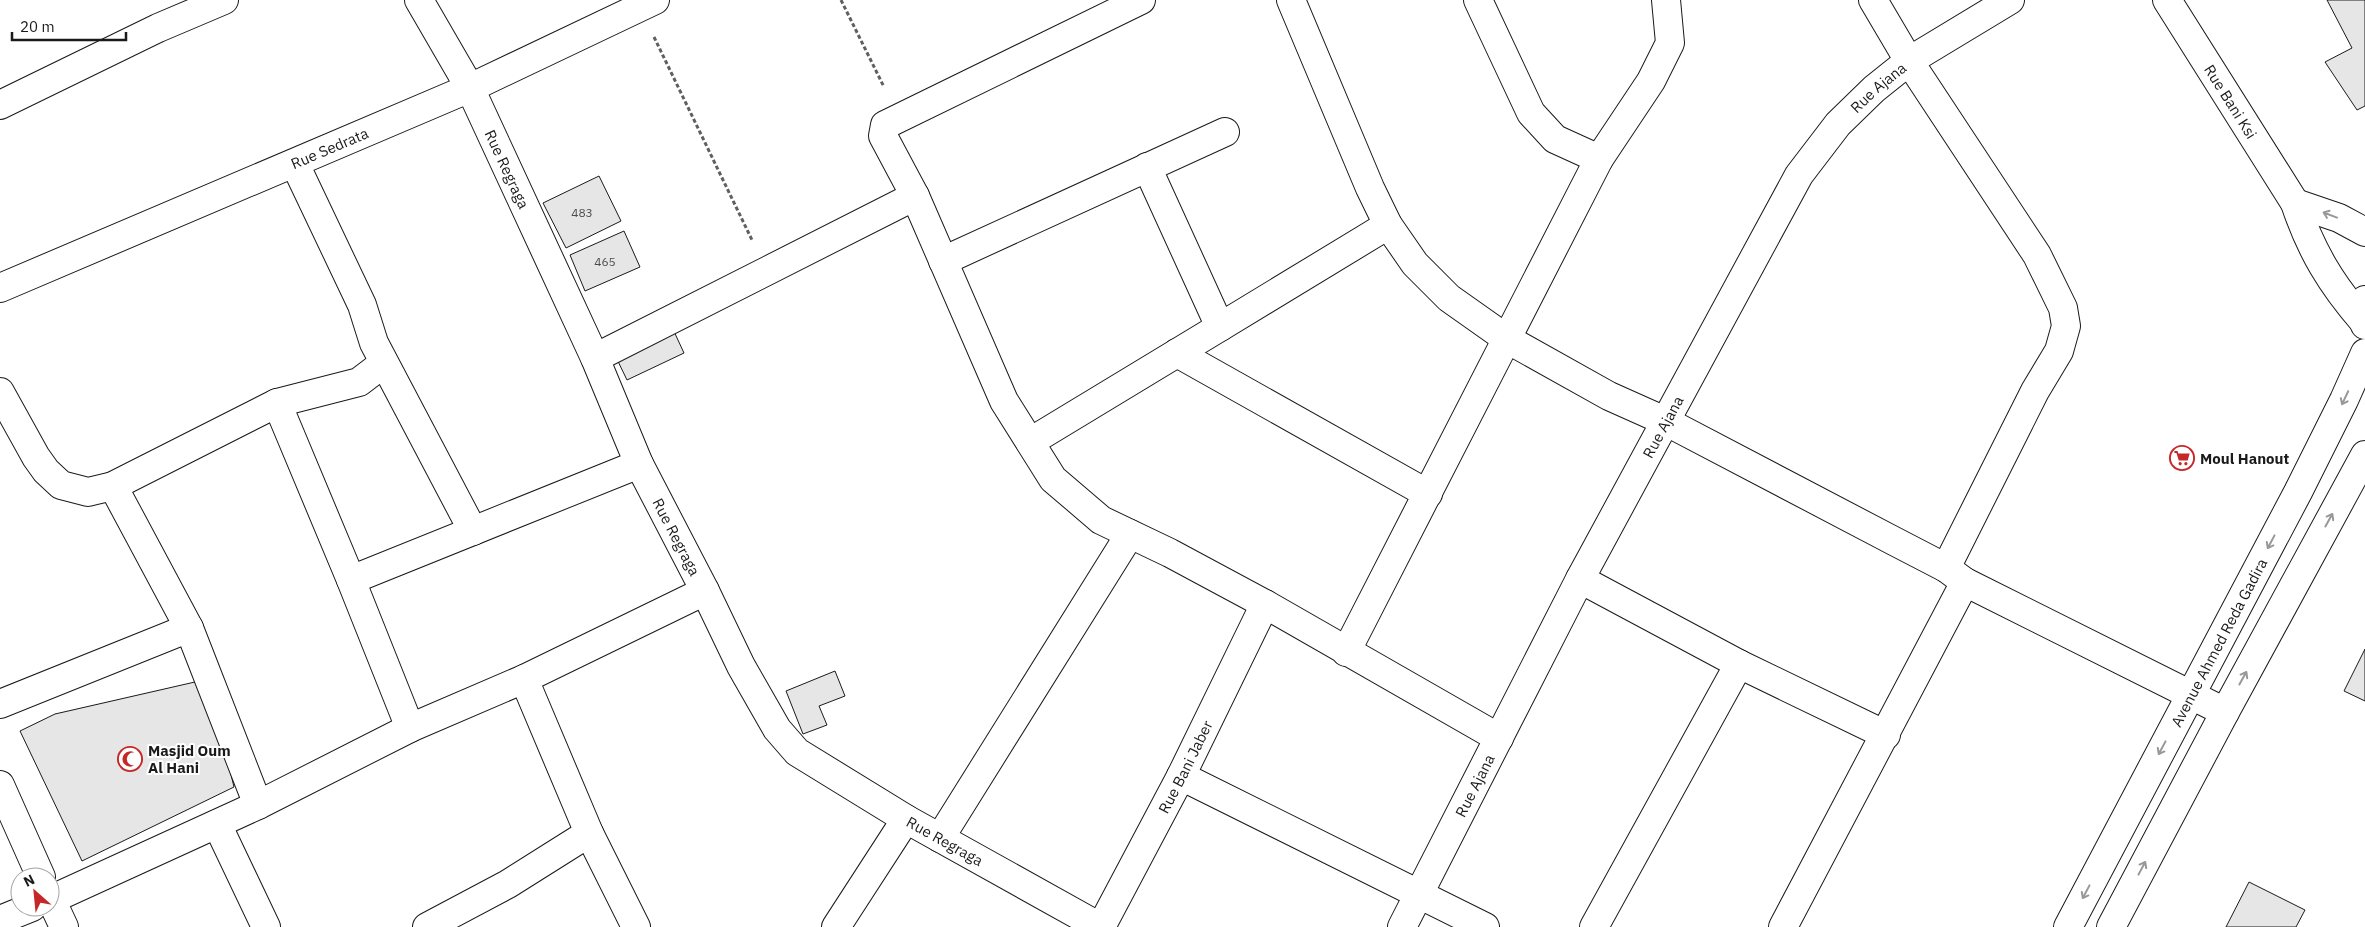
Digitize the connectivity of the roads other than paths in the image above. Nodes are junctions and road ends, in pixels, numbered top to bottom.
1 (224, 0) edge
2 (419, 0) edge
3 (655, 0) edge
4 (1141, 0) edge
5 (1291, 0) edge
6 (1478, 0) edge
7 (1666, 0) edge
8 (1873, 0) edge
9 (2010, 0) edge
10 (2166, 0) edge
11 (1909, 61) junction
12 (470, 88) junction
13 (0, 105) edge
14 (1225, 132) dead end
15 (1599, 159) junction
16 (295, 164) junction
17 (1147, 167) junction
18 (914, 196) junction
19 (2296, 203) junction
20 (1388, 225) junction
21 (2365, 232) edge
22 (943, 261) junction
23 (0, 288) edge
24 (2365, 316) edge
25 (1220, 327) junction
26 (1507, 339) junction
27 (1177, 353) junction
28 (2365, 353) edge
29 (595, 358) junction
30 (384, 363) junction
31 (0, 392) edge
32 (277, 403) junction
33 (1665, 421) junction
34 (1030, 442) junction
35 (2365, 455) edge
36 (639, 464) junction
37 (113, 486) junction
38 (1428, 494) junction
39 (473, 530) junction
40 (1130, 534) junction
41 (1955, 575) junction
42 (352, 580) junction
43 (1580, 580) junction
44 (705, 592) junction
45 (1265, 604) junction
46 (189, 628) junction
47 (1346, 652) junction
48 (1739, 664) junction
49 (524, 678) junction
50 (2190, 694) junction
51 (0, 704) edge
52 (2225, 712) junction
53 (410, 728) junction
54 (1886, 735) junction
55 (1499, 738) junction
56 (1181, 776) junction
57 (0, 785) edge
58 (258, 805) junction
59 (906, 819) junction
60 (217, 824) junction
61 (589, 833) junction
62 (940, 838) junction
63 (33, 867) edge
64 (60, 890) edge
65 (1420, 895) junction
66 (266, 927) edge
67 (427, 927) edge
68 (636, 927) edge
69 (836, 927) edge
70 (1100, 927) edge
71 (1402, 927) edge
72 (1485, 927) edge
73 (1594, 927) edge
74 (1783, 927) edge
75 (2068, 927) edge
76 (2111, 927) edge

1 - 13 street
2 - 12 street, Rue Regraga
3 - 12 street, Rue Sedrata
4 - 18 street
5 - 20 street
6 - 15 street
7 - 15 street
8 - 11 street
9 - 11 street, Rue Ajana
10 - 19 street, Rue Bani Ksi
11 - 33 street, Rue Ajana
11 - 41 street
12 - 16 street, Rue Sedrata
12 - 29 street, Rue Regraga
14 - 17 street
15 - 26 street
16 - 23 street, Rue Sedrata
16 - 30 street
17 - 22 street
17 - 25 street
18 - 22 street
18 - 29 street
21 -> 19 street
19 - 24 street, Rue Bani Ksi
20 - 25 street
20 - 26 street
22 - 34 street
25 - 27 street
26 - 33 street
26 - 38 street
27 - 34 street
27 - 38 street
28 -> 50 street, Avenue Ahmed Reda Gadira
29 - 36 street, Rue Regraga
30 - 32 street
30 - 39 street
31 - 37 street
32 - 37 street
32 - 42 street
33 - 41 street
33 - 43 street, Rue Ajana
34 - 40 street
52 -> 35 street
36 - 39 street
36 - 44 street, Rue Regraga
37 - 46 street
38 - 47 street
39 - 42 street
40 - 45 street
40 - 62 street
41 - 50 street
41 - 54 street
42 - 53 street
43 - 48 street
43 - 55 street, Rue Ajana
44 - 49 street
44 - 59 street, Rue Regraga
45 - 47 street
45 - 56 street, Rue Bani Jaber
46 - 51 street
46 - 58 street
47 - 55 street
48 - 54 street
48 - 73 street
49 - 53 street
49 - 61 street
50 - 52 street
50 -> 75 street, Avenue Ahmed Reda Gadira
76 -> 52 street
53 - 58 street
54 - 74 street
55 - 65 street, Rue Ajana
56 - 65 street
56 - 70 street, Rue Bani Jaber
57 - 63 street
58 - 60 street
59 - 62 street, Rue Regraga
59 - 69 street
60 - 64 street
60 - 66 street
61 - 67 street
61 - 68 street
62 - 70 street, Rue Regraga
65 - 71 street, Rue Ajana
65 - 72 street

